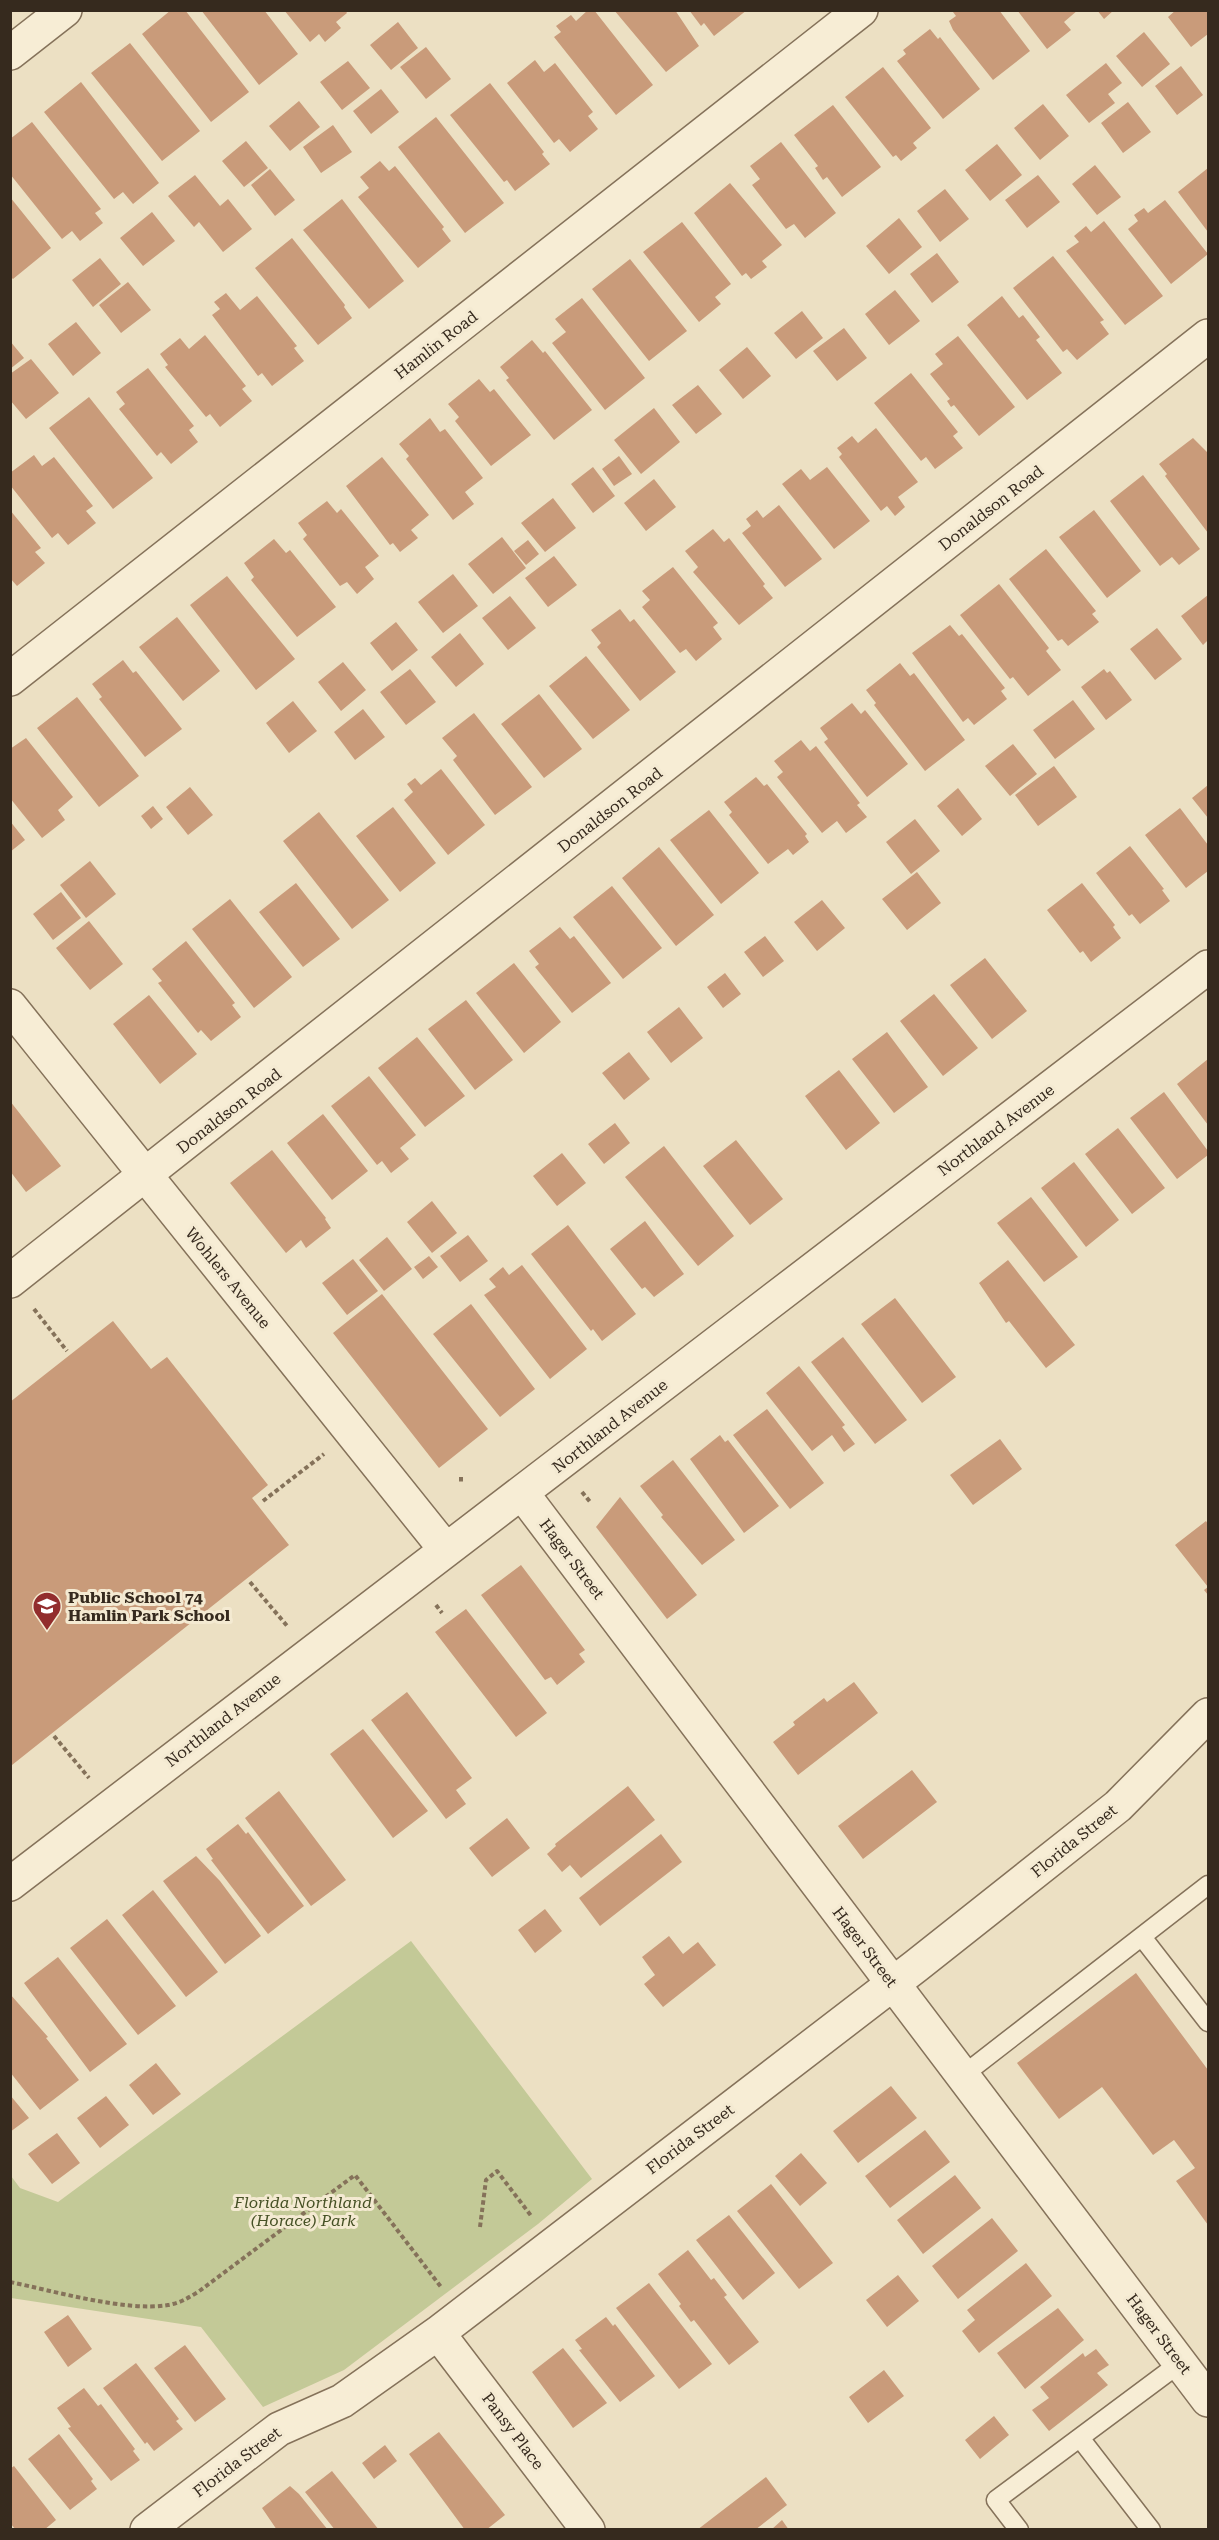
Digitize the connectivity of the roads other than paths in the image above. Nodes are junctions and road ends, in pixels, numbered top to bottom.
1 (65, 10) edge
2 (861, 10) edge
3 (10, 53) edge
4 (1209, 336) edge
5 (10, 679) edge
6 (1209, 967) edge
7 (10, 1006) edge
8 (147, 1176) junction
9 (10, 1281) edge
10 (522, 1493) junction
11 (446, 1550) junction
12 (1209, 1715) edge
13 (11, 1881) edge
14 (1208, 1886) edge
15 (1142, 1937) junction
16 (892, 1984) junction
17 (1209, 2022) edge
18 (962, 2076) junction
19 (438, 2333) junction
20 (1180, 2363) junction
21 (1209, 2400) edge
22 (1080, 2438) junction
23 (147, 2529) edge
24 (588, 2529) edge
25 (1019, 2529) edge
26 (1151, 2529) edge

1 - 3 street
2 - 5 street, Hamlin Road
4 - 8 street, Donaldson Road
6 - 10 street, Northland Avenue
7 - 8 street, Wohlers Avenue
8 - 9 street, Donaldson Road
8 - 11 street, Wohlers Avenue
10 - 11 street, Northland Avenue
10 - 16 street, Hager Street
11 - 13 street, Northland Avenue
12 - 16 street, Florida Street
14 - 15 lane
15 - 17 lane
15 - 18 lane
16 - 18 street, Hager Street
16 - 19 street, Florida Street
18 - 20 street, Hager Street
19 - 23 street, Florida Street
19 - 24 street, Pansy Place
20 - 21 street, Hager Street
20 - 22 lane
22 - 25 lane
22 - 26 lane

